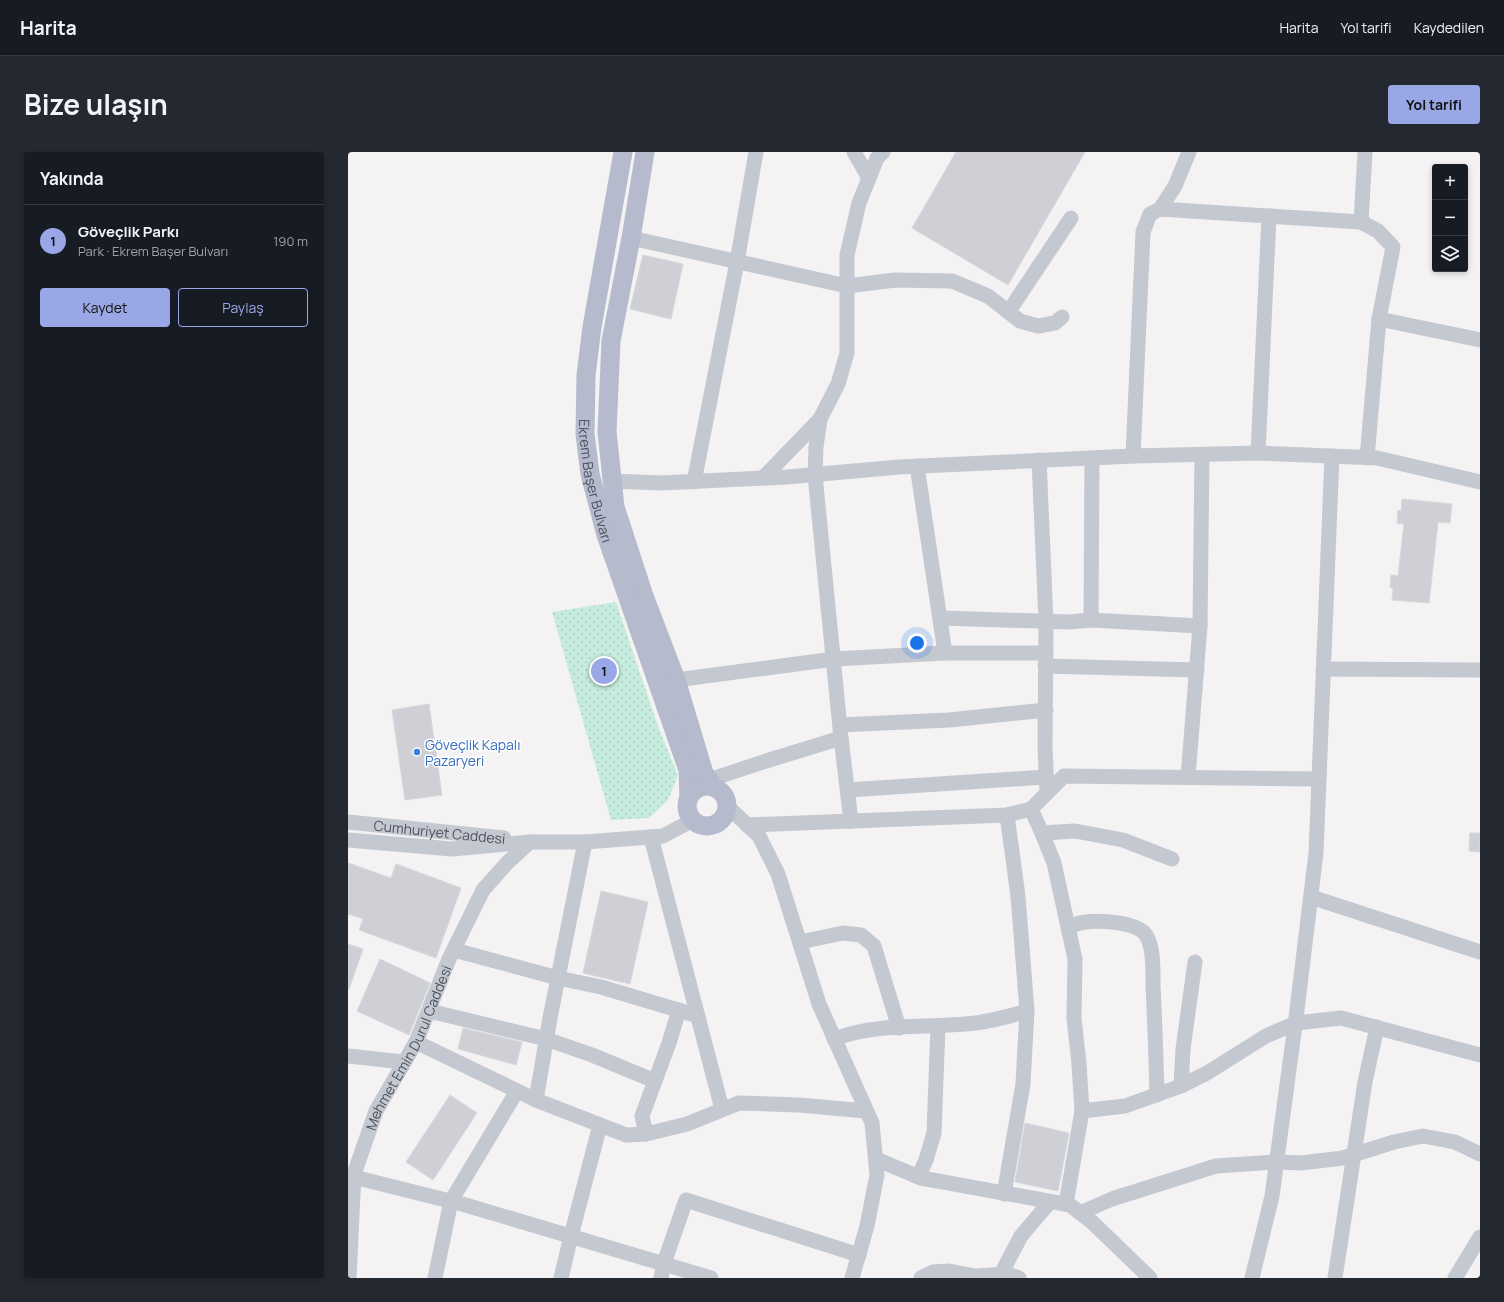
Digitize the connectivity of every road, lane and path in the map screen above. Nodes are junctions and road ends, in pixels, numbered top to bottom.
1 (623, 152) edge
2 (645, 152) edge
3 (756, 152) edge
4 (854, 152) edge
5 (883, 152) edge
6 (1188, 152) edge
7 (1365, 152) edge
8 (869, 178) junction
9 (1160, 208) junction
10 (1269, 216) junction
11 (1071, 218) dead end
12 (1361, 222) junction
13 (631, 238) junction
14 (737, 262) junction
15 (847, 286) junction
16 (1009, 311) junction
17 (1062, 317) dead end
18 (1379, 319) junction
19 (1480, 340) edge
20 (820, 419) junction
21 (1258, 453) junction
22 (1202, 455) junction
23 (1133, 456) junction
24 (1332, 456) junction
25 (1092, 458) junction
26 (1367, 458) junction
27 (1039, 460) junction
28 (917, 466) junction
29 (815, 474) junction
30 (763, 478) junction
31 (612, 481) junction
32 (694, 482) junction
33 (1480, 482) edge
34 (940, 618) junction
35 (1091, 620) junction
36 (1046, 621) junction
37 (1200, 626) junction
38 (945, 653) junction
39 (834, 659) junction
40 (1045, 659) junction
41 (1324, 669) junction
42 (1197, 670) junction
43 (1480, 670) edge
44 (676, 680) junction
45 (1046, 710) junction
46 (841, 731) junction
47 (1188, 777) junction
48 (1319, 779) junction
49 (712, 784) junction
50 (1047, 785) junction
51 (848, 790) junction
52 (689, 798) junction
53 (727, 806) junction
54 (1031, 809) junction
55 (1007, 815) junction
56 (693, 820) junction
57 (851, 821) junction
58 (348, 822) edge
59 (747, 825) junction
60 (1042, 833) junction
61 (651, 837) junction
62 (348, 840) edge
63 (530, 842) junction
64 (585, 842) junction
65 (1172, 859) dead end
66 (1311, 897) junction
67 (1068, 927) junction
68 (800, 942) junction
69 (454, 950) junction
70 (1480, 952) edge
71 (1195, 962) dead end
72 (558, 978) junction
73 (679, 1010) junction
74 (429, 1011) junction
75 (1027, 1011) junction
76 (698, 1016) junction
77 (1296, 1023) junction
78 (938, 1026) junction
79 (1377, 1027) junction
80 (899, 1028) junction
81 (546, 1039) junction
82 (834, 1039) junction
83 (416, 1042) junction
84 (348, 1056) edge
85 (1480, 1056) edge
86 (403, 1062) junction
87 (655, 1082) junction
88 (1181, 1086) junction
89 (517, 1091) junction
90 (1156, 1095) junction
91 (536, 1100) junction
92 (722, 1110) junction
93 (866, 1111) junction
94 (1082, 1111) junction
95 (600, 1125) junction
96 (646, 1134) junction
97 (1355, 1154) junction
98 (1480, 1154) edge
99 (876, 1159) junction
100 (1277, 1162) junction
101 (918, 1176) junction
102 (354, 1177) junction
103 (1004, 1194) junction
104 (451, 1201) junction
105 (1050, 1202) junction
106 (1066, 1204) junction
107 (1080, 1213) junction
108 (570, 1236) junction
109 (1480, 1236) edge
110 (859, 1255) junction
111 (664, 1263) junction
112 (1001, 1274) junction
113 (982, 1277) edge
114 (349, 1278) edge
115 (436, 1278) edge
116 (562, 1278) edge
117 (661, 1278) edge
118 (711, 1278) edge
119 (852, 1278) edge
120 (921, 1278) edge
121 (1019, 1278) edge
122 (1150, 1278) edge
123 (1252, 1278) edge
124 (1335, 1278) edge
125 (1455, 1278) edge

1 - 52 main road, Ekrem Başer Bulvarı
2 - 13 main road, Ekrem Başer Bulvarı
3 - 14 street
4 - 8 street
5 - 8 street
6 - 9 street
7 - 12 street
8 - 15 street
9 - 10 street
9 - 23 street
10 - 12 street
10 - 21 street
11 - 16 street
12 - 18 street
13 - 14 street
13 - 31 main road, Ekrem Başer Bulvarı
14 - 15 street
14 - 32 street
15 - 16 street
15 - 20 street
16 - 17 street
18 - 19 street
18 - 26 street
20 - 29 street
20 - 30 street
21 - 22 street
21 - 24 street
22 - 23 street
22 - 37 street
23 - 25 street
24 - 26 street
24 - 41 street
25 - 27 street
25 - 35 street
26 - 33 street
27 - 28 street
27 - 36 street
28 - 29 street
28 - 34 street
29 - 30 street
29 - 39 street
30 - 32 street
31 - 32 street
31 - 44 main road, Ekrem Başer Bulvarı
34 - 36 street
34 - 38 street
35 - 36 street
35 - 37 street
36 - 40 street
37 - 42 street
38 - 39 street
38 - 40 street
39 - 44 street
39 - 46 street
40 - 42 street
40 - 45 street
41 - 43 street
41 - 48 street
42 - 47 street
44 - 49 main road, Ekrem Başer Bulvarı
45 - 46 street
45 - 50 street
46 - 49 street
46 - 51 street
47 - 48 street
47 - 50 street
48 - 66 street
49 - 52 main road
49 - 53 main road
50 - 51 street
50 - 54 street
51 - 57 street
52 - 56 main road
53 - 56 main road
53 - 59 street
54 - 55 street
54 - 60 street
55 - 57 street
55 - 75 street
56 - 61 street, Cumhuriyet Caddesi
57 - 59 street
58 - 63 street, Cumhuriyet Caddesi
59 - 68 street
60 - 65 street
60 - 67 street
61 - 64 street, Cumhuriyet Caddesi
61 - 76 street
62 - 63 street, Cumhuriyet Caddesi
63 - 64 street, Cumhuriyet Caddesi
63 - 69 street, Mehmet Emin Durul Caddesi
64 - 72 street
66 - 70 street
66 - 77 street
67 - 90 street
67 - 94 street
68 - 80 street
68 - 82 street
69 - 72 street
69 - 74 street, Mehmet Emin Durul Caddesi
71 - 88 street
72 - 73 street
72 - 81 street
73 - 76 street
73 - 87 street
74 - 81 street
74 - 83 street, Mehmet Emin Durul Caddesi
75 - 78 street
75 - 103 street
76 - 92 street
77 - 79 street
77 - 88 street
77 - 100 street
78 - 80 street
78 - 101 street
79 - 85 street
79 - 97 street
80 - 82 street
81 - 87 street
81 - 91 street
82 - 93 street
83 - 86 street, Mehmet Emin Durul Caddesi
83 - 89 street
84 - 86 street
86 - 102 street, Mehmet Emin Durul Caddesi
87 - 96 street
88 - 90 street
89 - 91 street
89 - 104 street
90 - 94 street
91 - 95 street
92 - 93 street
92 - 96 street
93 - 99 street
94 - 106 street
95 - 96 street
95 - 108 street
97 - 98 street
97 - 100 street
97 - 124 street
99 - 101 street
99 - 110 street
100 - 107 street
100 - 123 street
101 - 103 street
102 - 104 street
102 - 114 street, Mehmet Emin Durul Caddesi
103 - 105 street
104 - 108 street
104 - 115 street
105 - 106 street
105 - 112 street
106 - 107 street
107 - 122 street
108 - 111 street
108 - 116 street
109 - 125 street
110 - 111 street
110 - 119 street
111 - 117 street
111 - 118 street
112 - 113 street
112 - 121 street
113 - 120 street

